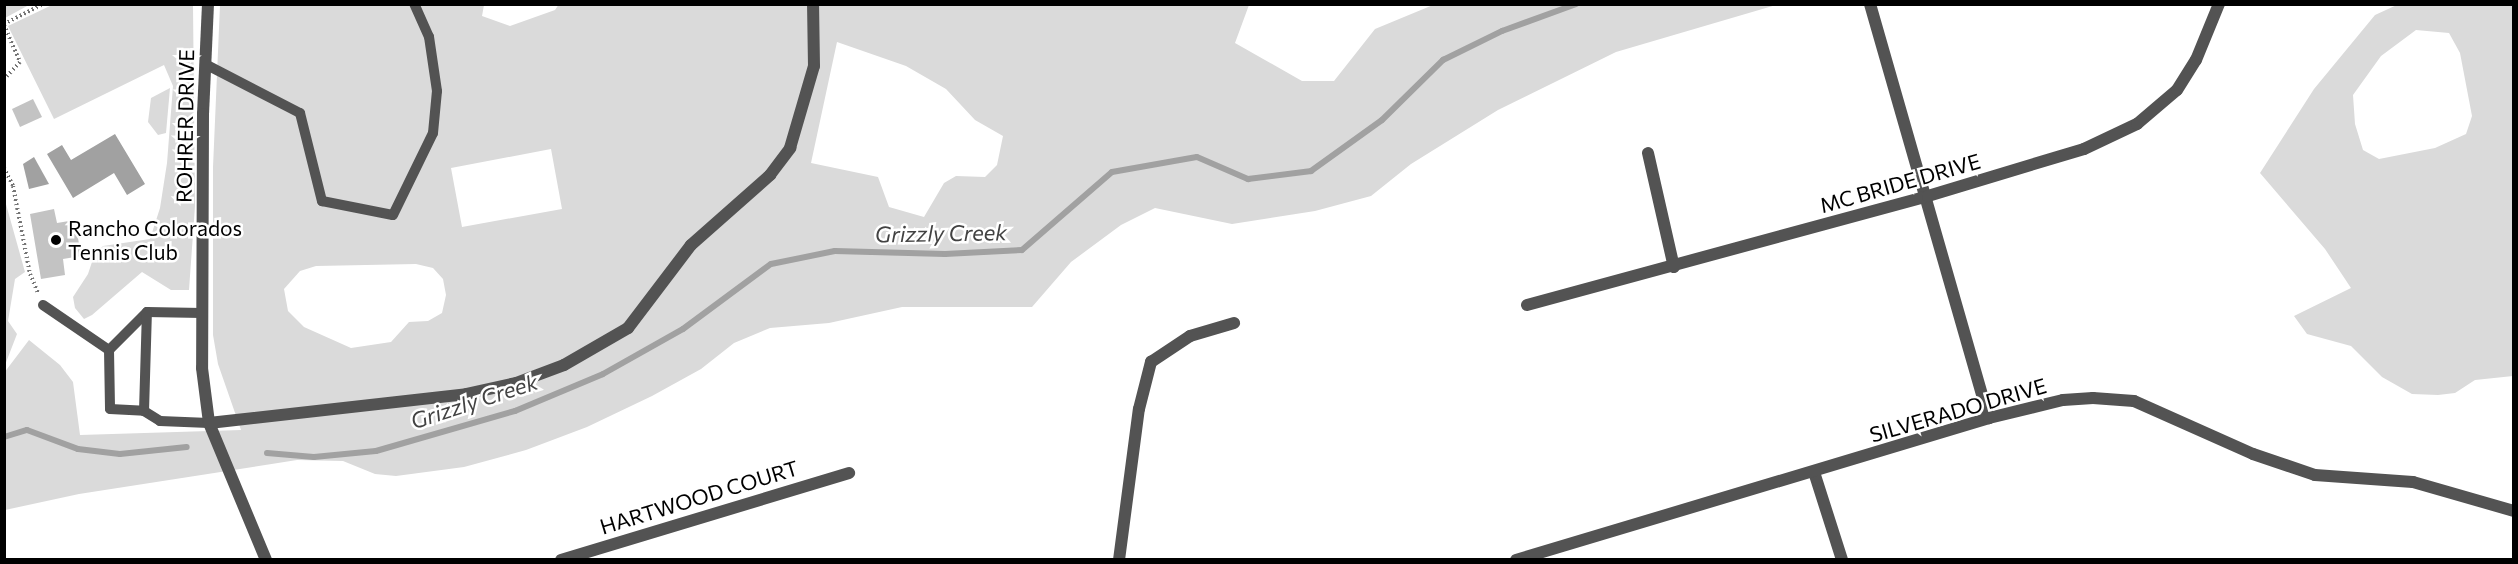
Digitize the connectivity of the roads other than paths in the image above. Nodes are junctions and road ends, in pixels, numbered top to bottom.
1 (207, 4) edge
2 (414, 4) edge
3 (813, 4) edge
4 (1870, 4) edge
5 (2219, 4) edge
6 (205, 64) junction
7 (1648, 153) dead end
8 (1928, 196) junction
9 (1674, 267) junction
10 (43, 305) road end
11 (1527, 305) dead end
12 (147, 312) junction
13 (202, 313) junction
14 (1234, 323) dead end
15 (109, 350) junction
16 (144, 411) junction
17 (1989, 418) junction
18 (209, 423) junction
19 (1814, 472) junction
20 (849, 473) dead end
21 (2514, 511) edge
22 (266, 560) edge
23 (561, 560) edge
24 (1119, 560) edge
25 (1516, 560) edge
26 (1842, 560) edge

1 - 6 street, ROHRER DRIVE
2 - 6 lane
3 - 18 street
4 - 8 street
5 - 8 street, MC BRIDE DRIVE
6 - 13 street, ROHRER DRIVE
7 - 9 street
8 - 9 street, MC BRIDE DRIVE
8 - 17 street
9 - 11 street, MC BRIDE DRIVE
10 - 15 lane
12 - 13 lane
12 - 15 lane
12 - 16 lane
13 - 18 street, ROHRER DRIVE
14 - 24 street
15 - 16 lane
16 - 18 lane
17 - 19 street, SILVERADO DRIVE
17 - 21 street, SILVERADO DRIVE
18 - 22 street, ROHRER DRIVE
19 - 25 street, SILVERADO DRIVE
19 - 26 street
20 - 23 street, HARTWOOD COURT

